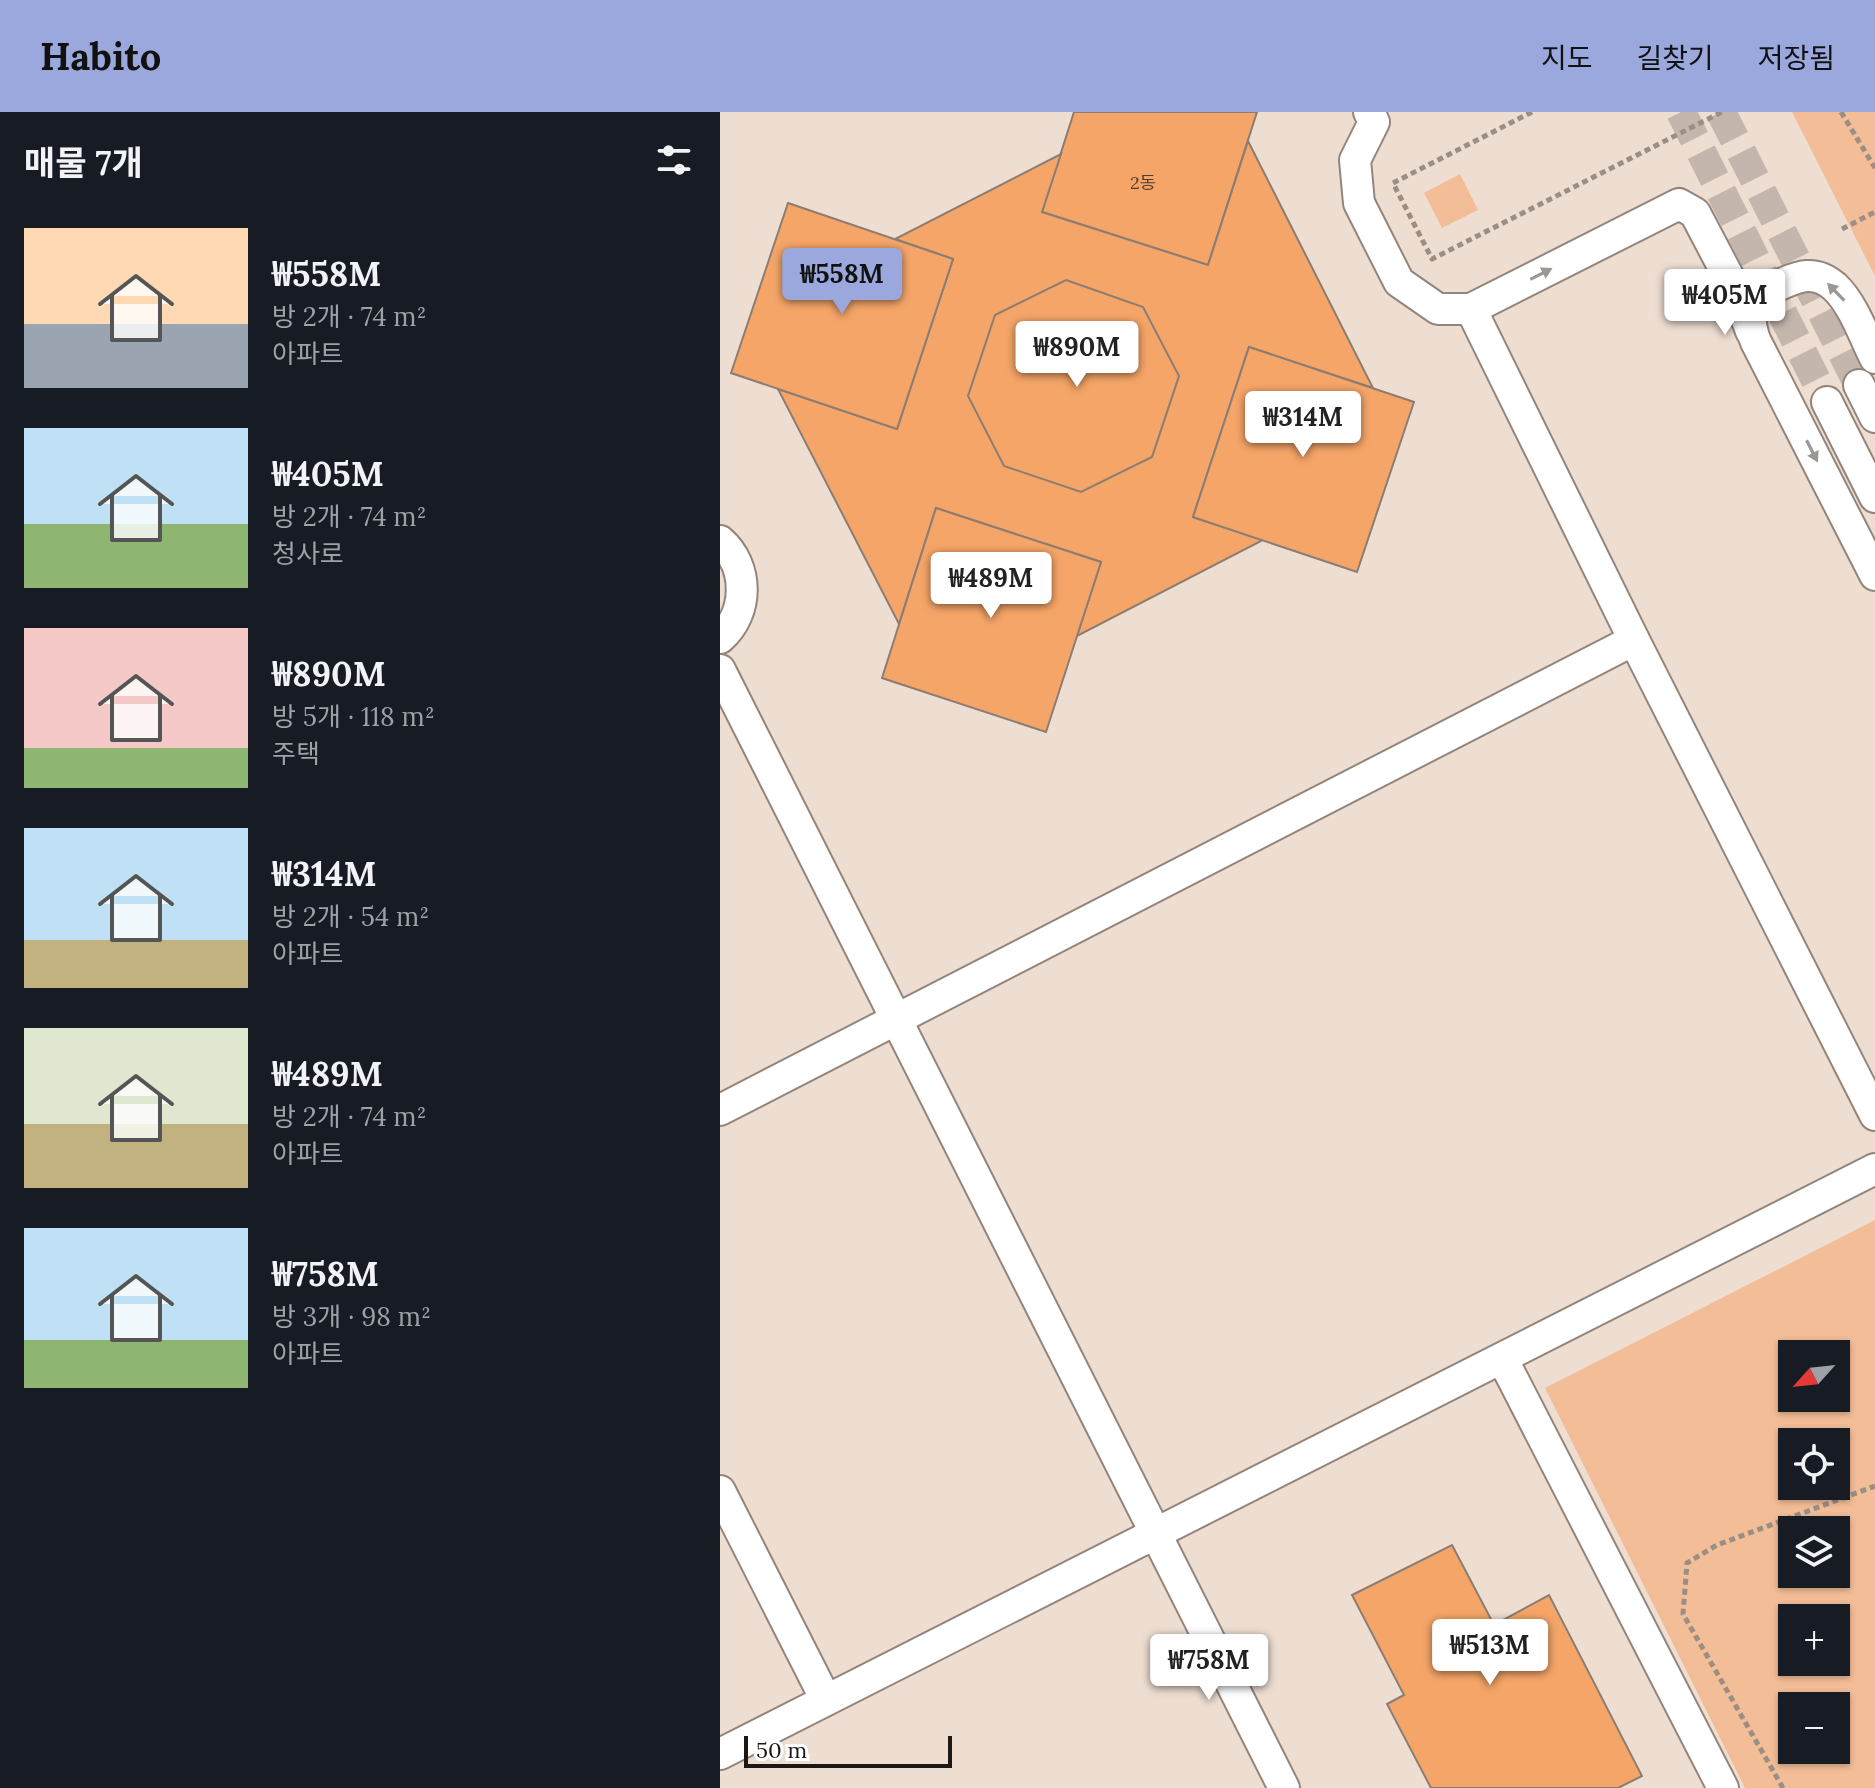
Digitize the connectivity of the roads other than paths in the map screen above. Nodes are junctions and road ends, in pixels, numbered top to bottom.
1 (1379, 115) edge
2 (1471, 309) junction
3 (1756, 342) junction
4 (1875, 358) edge
5 (1859, 385) tunnel mouth
6 (1827, 402) tunnel mouth
7 (1875, 417) edge
8 (1875, 497) edge
9 (720, 541) edge
10 (1875, 575) edge
11 (720, 638) edge
12 (1634, 640) junction
13 (720, 670) edge
14 (896, 1020) junction
15 (720, 1110) edge
16 (1875, 1115) edge
17 (1875, 1169) edge
18 (1503, 1360) junction
19 (720, 1491) edge
20 (1154, 1535) junction
21 (826, 1700) junction
22 (720, 1754) edge
23 (1284, 1788) edge
24 (1723, 1788) edge

1 - 2 street
2 -> 3 street
2 - 12 street
4 -> 3 street
3 -> 10 street
5 - 7 street
6 - 8 street
9 - 11 street
12 - 14 street
12 - 16 street
13 - 14 street
14 - 15 street
14 - 20 street
17 - 18 street
18 - 20 street
18 - 24 street
19 - 21 street
20 - 21 street
20 - 23 street
21 - 22 street

